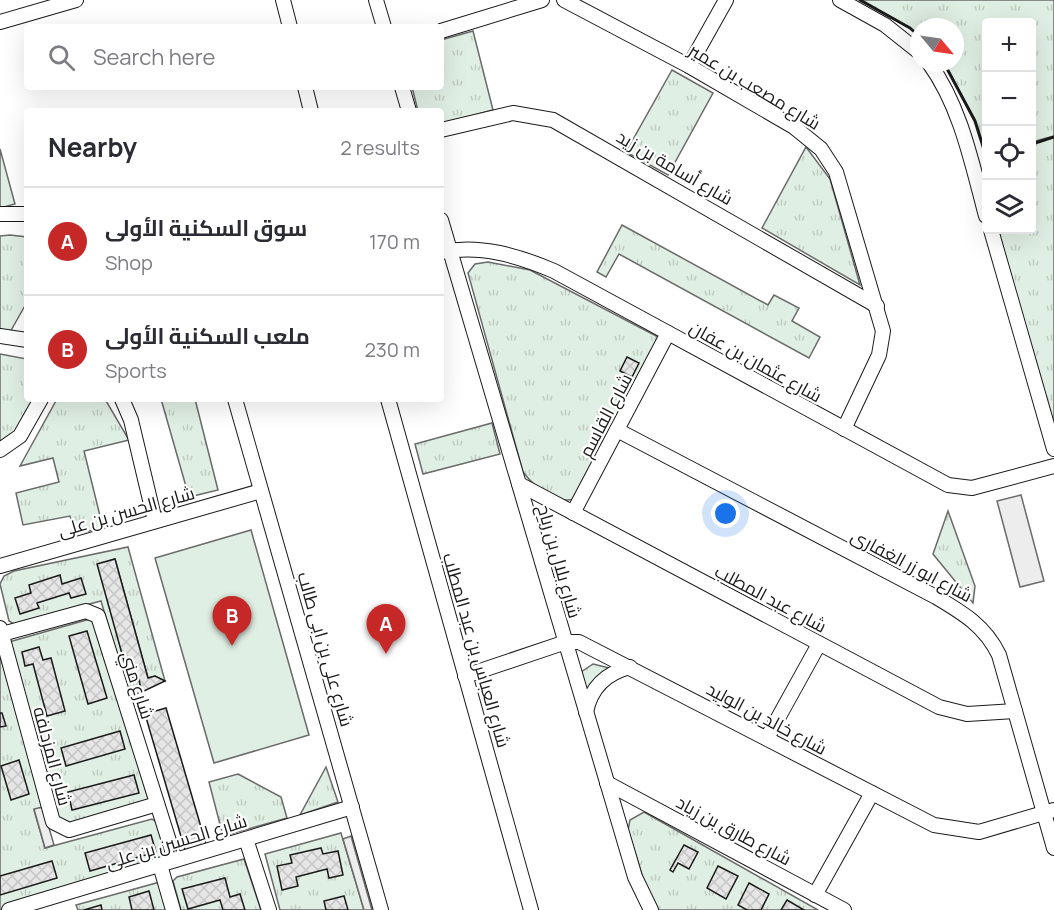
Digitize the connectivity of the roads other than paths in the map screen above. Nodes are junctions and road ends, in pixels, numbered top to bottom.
1 (76, 0) edge
2 (283, 0) edge
3 (376, 0) edge
4 (542, 0) edge
5 (564, 0) edge
6 (726, 0) edge
7 (840, 0) edge
8 (0, 22) edge
9 (289, 24) edge
10 (383, 24) edge
11 (444, 30) edge
12 (910, 45) edge
13 (689, 66) junction
14 (936, 72) edge
15 (306, 90) edge
16 (403, 90) edge
17 (310, 108) edge
18 (408, 108) edge
19 (444, 129) edge
20 (982, 199) edge
21 (0, 214) edge
22 (24, 214) edge
23 (991, 234) edge
24 (446, 251) edge
25 (877, 306) junction
26 (668, 333) junction
27 (0, 336) edge
28 (24, 340) edge
29 (39, 402) edge
30 (123, 402) edge
31 (236, 402) edge
32 (389, 402) edge
33 (617, 429) junction
34 (844, 429) junction
35 (0, 450) edge
36 (1054, 450) edge
37 (1054, 466) edge
38 (519, 484) junction
39 (261, 491) junction
40 (573, 513) junction
41 (155, 521) junction
42 (0, 566) edge
43 (1, 631) edge
44 (566, 642) junction
45 (819, 644) junction
46 (630, 667) junction
47 (465, 676) junction
48 (1015, 711) junction
49 (586, 712) junction
50 (767, 738) junction
51 (607, 783) junction
52 (872, 793) junction
53 (157, 804) junction
54 (352, 807) junction
55 (1049, 812) edge
56 (246, 839) junction
57 (1054, 848) edge
58 (175, 860) junction
59 (160, 865) junction
60 (815, 895) junction
61 (57, 896) junction
62 (9, 910) edge
63 (60, 910) edge
64 (172, 910) edge
65 (269, 910) edge
66 (381, 910) edge
67 (531, 910) edge
68 (651, 910) edge
69 (844, 910) edge

1 - 8 street
2 - 9 street
3 - 10 street
4 - 11 street
5 - 13 street, شارع مصعب بن عمير
6 - 13 street
7 - 12 street
13 - 25 street, شارع مصعب بن عمير
14 - 20 street
15 - 17 street
16 - 18 street
19 - 25 street, شارع أسامة بن زيد
21 - 22 street
23 - 36 street
24 - 26 street, شارع عثمان بن عفان
24 - 38 street, شارع بلال بن رباح
25 - 34 street, شارع مصعب بن عمير
26 - 33 street, شارع القاسم
26 - 34 street, شارع عثمان بن عفان
27 - 28 street
29 - 35 street
30 - 41 street
31 - 39 street, شارع على بن ابى طالب
32 - 47 street, شارع العباس بن عبد المطلب
33 - 40 street, شارع القاسم
33 - 48 street, شارع ابو زر الغفارى
34 - 37 street, شارع عثمان بن عفان
38 - 40 street, شارع عبد المطلب
38 - 44 street, شارع بلال بن رباح
39 - 41 street, شارع الحسن بن على
39 - 54 street, شارع على بن ابى طالب
40 - 45 street, شارع عبد المطلب
41 - 42 street, شارع الحسن بن على
43 - 53 street, شارع مني
43 - 53 street, شارع المزدلفه
44 - 46 street, شارع خالد بن الوليد
44 - 47 street
44 - 49 street, شارع بلال بن رباح
45 - 48 street, شارع عبد المطلب
45 - 50 street
46 - 49 street
46 - 50 street, شارع خالد بن الوليد
47 - 67 street, شارع العباس بن عبد المطلب
48 - 55 street, شارع ابو زر الغفارى
49 - 51 street, شارع بلال بن رباح
50 - 52 street, شارع خالد بن الوليد
51 - 60 street, شارع طارق بن زياد
51 - 68 street, شارع بلال بن رباح
52 - 55 street, شارع خالد بن الوليد
52 - 60 street
53 - 58 street, شارع مني
54 - 56 street, شارع الحسين بن على
54 - 66 street, شارع على بن ابى طالب
55 - 57 street, شارع ابو زر الغفارى
56 - 58 street, شارع الحسين بن على
56 - 65 street
58 - 59 street, شارع الحسين بن على
59 - 61 street, شارع الحسين بن على
59 - 64 street
60 - 69 street, شارع طارق بن زياد
61 - 62 street, شارع الحسين بن على
61 - 63 street

